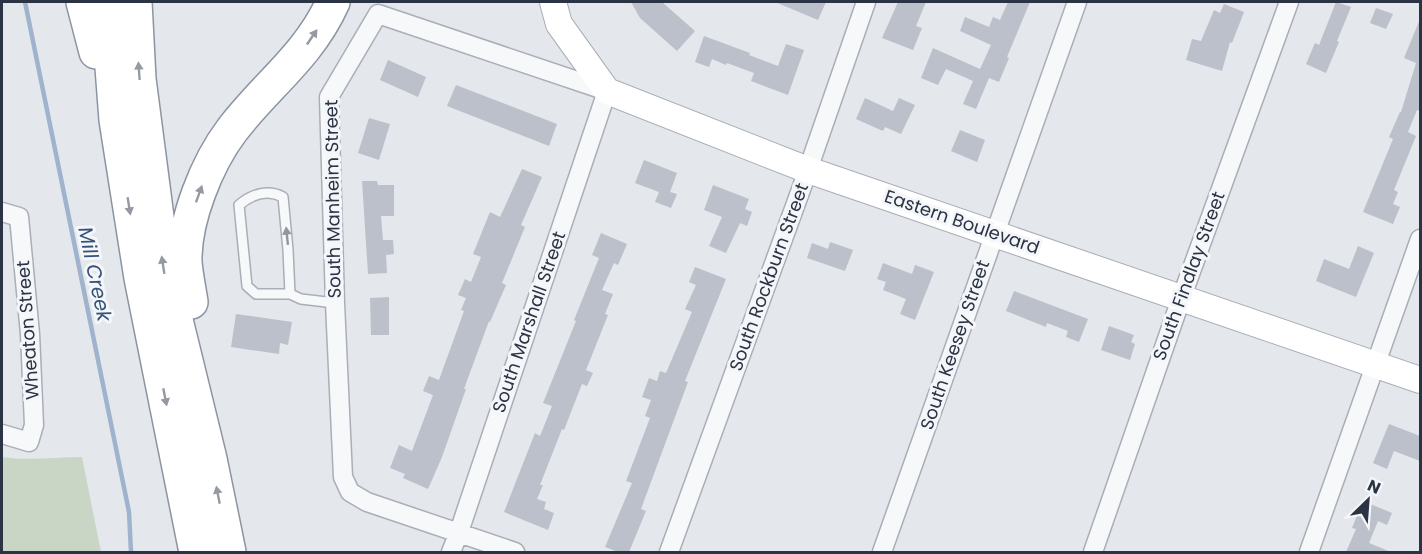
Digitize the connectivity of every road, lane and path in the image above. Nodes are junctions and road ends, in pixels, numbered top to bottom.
1 (83, 2) edge
2 (107, 2) edge
3 (135, 2) edge
4 (333, 2) edge
5 (553, 2) edge
6 (866, 2) edge
7 (1077, 2) edge
8 (1289, 2) edge
9 (607, 91) junction
10 (122, 159) junction
11 (808, 170) junction
12 (10, 215) edge
13 (994, 233) junction
14 (1420, 239) edge
15 (290, 294) junction
16 (1182, 296) junction
17 (335, 303) junction
18 (1377, 363) junction
19 (1420, 380) edge
20 (2, 434) edge
21 (210, 459) junction
22 (459, 532) junction
23 (196, 552) edge
24 (229, 552) edge
25 (451, 552) edge
26 (515, 552) edge
27 (669, 552) edge
28 (882, 552) edge
29 (1093, 552) edge
30 (1310, 552) edge

1 - 10 highway
2 - 10 highway
21 -> 3 highway
21 -> 4 highway
5 - 9 street
6 - 11 street, South Rockburn Street
7 - 13 street, South Keesey Street
8 - 16 street, South Findlay Street
9 - 11 street, Eastern Boulevard
9 - 17 street, South Manheim Street
9 - 22 street, South Marshall Street
10 -> 23 highway
11 - 13 street, Eastern Boulevard
11 - 27 street, South Rockburn Street
12 - 20 street, Wheaton Street
13 - 16 street, Eastern Boulevard
13 - 28 street, South Keesey Street
14 - 18 street
15 -> 15 lane
15 - 17 lane
16 - 18 street, Eastern Boulevard
16 - 29 street, South Findlay Street
17 - 22 street, South Manheim Street
18 - 19 street, Eastern Boulevard
18 - 30 street
24 -> 21 highway
22 - 25 street, South Marshall Street
22 - 26 street

